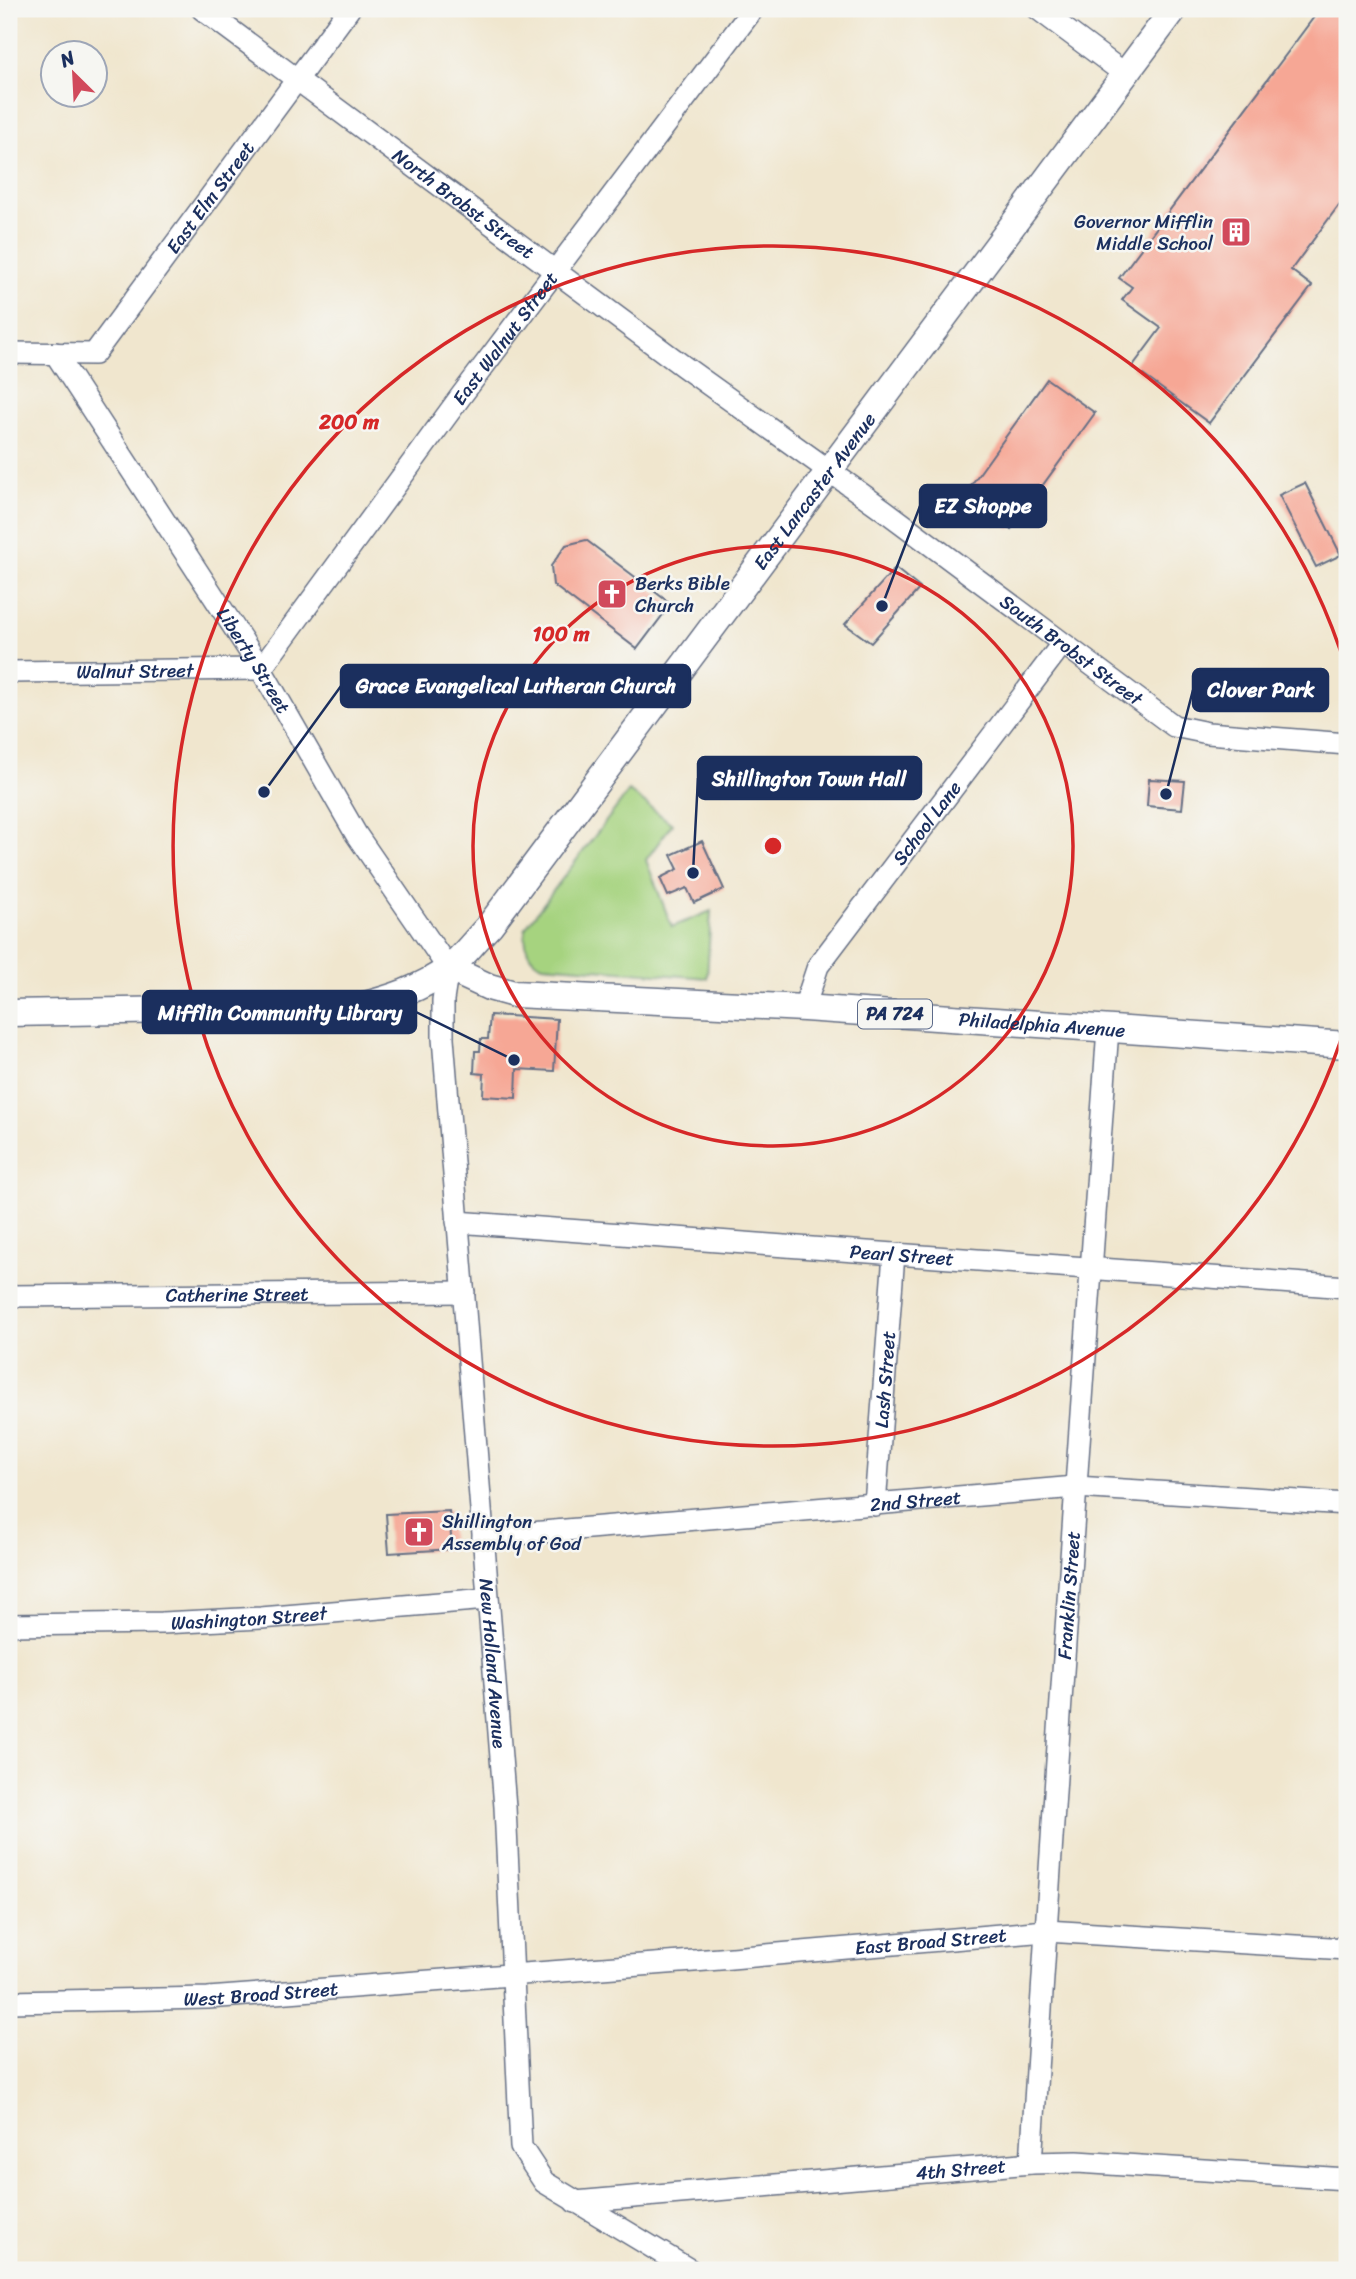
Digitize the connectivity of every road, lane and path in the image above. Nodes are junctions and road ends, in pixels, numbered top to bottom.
1 (202, 9) edge
2 (349, 9) edge
3 (753, 9) edge
4 (1038, 9) edge
5 (1174, 9) edge
6 (1125, 74) junction
7 (296, 80) junction
8 (555, 271) junction
9 (9, 353) edge
10 (55, 353) junction
11 (828, 471) junction
12 (1062, 644) junction
13 (261, 669) junction
14 (9, 672) edge
15 (1347, 744) edge
16 (448, 968) junction
17 (804, 1008) junction
18 (9, 1013) edge
19 (1108, 1028) junction
20 (1347, 1045) edge
21 (457, 1222) junction
22 (894, 1254) junction
23 (1092, 1269) junction
24 (1347, 1287) edge
25 (464, 1292) junction
26 (9, 1296) edge
27 (1076, 1487) junction
28 (1347, 1504) edge
29 (875, 1505) junction
30 (483, 1536) junction
31 (487, 1599) junction
32 (9, 1625) edge
33 (1046, 1931) junction
34 (1347, 1949) edge
35 (513, 1975) junction
36 (9, 2002) edge
37 (1031, 2163) junction
38 (1347, 2179) edge
39 (575, 2202) junction
40 (690, 2270) edge

1 - 7 street, North Brobst Street
2 - 7 street, East Elm Street
3 - 8 street, East Walnut Street
4 - 6 street
5 - 6 main road, East Lancaster Avenue
6 - 11 main road, East Lancaster Avenue
7 - 8 street, North Brobst Street
7 - 10 street, East Elm Street
8 - 11 street, North Brobst Street
8 - 13 street, East Walnut Street
9 - 10 street
10 - 13 street, Liberty Street
11 - 12 street, South Brobst Street
11 - 16 main road, East Lancaster Avenue
12 - 15 street, South Brobst Street
12 - 17 street, School Lane
13 - 14 street, Walnut Street
13 - 16 street, Liberty Street
16 - 17 main road, Philadelphia Avenue / PA 724
16 - 18 main road, East Lancaster Avenue
16 - 21 street, New Holland Avenue
17 - 19 main road, Philadelphia Avenue / PA 724
19 - 20 main road, Philadelphia Avenue / PA 724
19 - 23 street, Franklin Street
21 - 22 street, Pearl Street
21 - 25 street, New Holland Avenue
22 - 23 street, Pearl Street
22 - 29 street, Lash Street
23 - 24 street, Pearl Street
23 - 27 street, Franklin Street
25 - 26 street, Catherine Street
25 - 30 street, New Holland Avenue
27 - 28 street, 2nd Street
27 - 29 street, 2nd Street
27 - 33 street, Franklin Street
29 - 30 street, 2nd Street
30 - 31 street, New Holland Avenue
31 - 32 street, Washington Street
31 - 35 street, New Holland Avenue
33 - 34 street, East Broad Street
33 - 35 street, East Broad Street
33 - 37 street, Franklin Street
35 - 36 street, West Broad Street
35 - 39 street, New Holland Avenue
37 - 38 street, 4th Street
37 - 39 street, 4th Street
39 - 40 street, New Holland Avenue

